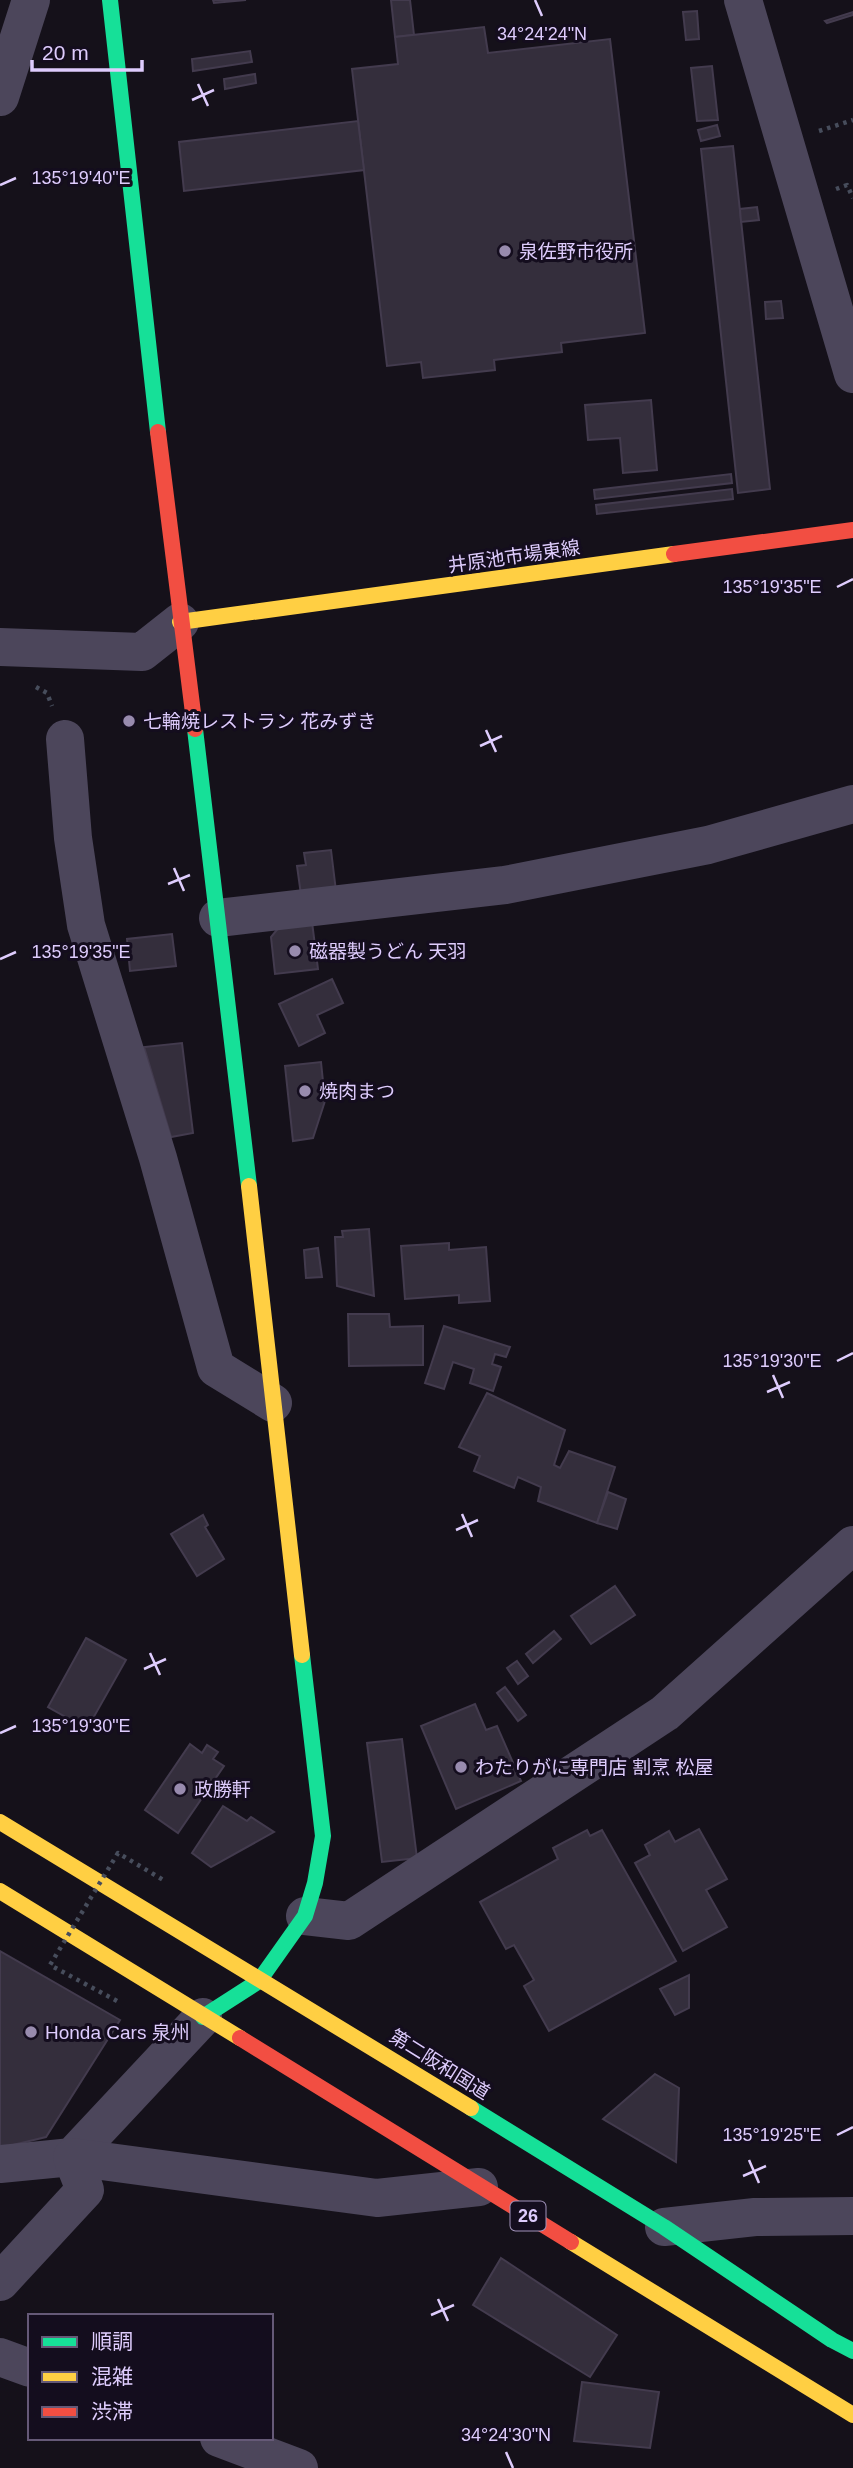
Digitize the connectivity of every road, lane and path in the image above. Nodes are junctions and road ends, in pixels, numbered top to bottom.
1 (31, 0) edge
2 (110, 0) edge
3 (743, 0) edge
4 (0, 97) edge
5 (853, 374) edge
6 (853, 530) edge
7 (180, 622) junction
8 (0, 648) edge
9 (27, 683) dead end
10 (65, 739) joint
11 (853, 804) edge
12 (218, 918) junction
13 (273, 1403) junction
14 (853, 1545) edge
15 (0, 1822) edge
16 (165, 1881) dead end
17 (0, 1891) edge
18 (305, 1916) junction
19 (259, 1981) junction
20 (117, 2001) dead end
21 (203, 2017) junction
22 (72, 2158) junction
23 (0, 2164) edge
24 (479, 2187) junction
25 (853, 2216) edge
26 (663, 2228) junction
27 (0, 2282) edge
28 (853, 2351) edge
29 (0, 2357) edge
30 (28, 2367) edge
31 (853, 2416) edge
32 (224, 2440) edge
33 (299, 2468) edge

1 - 4 street
2 - 7 main road
3 - 5 street
6 - 7 main road, 井原池市場東線
7 - 8 street
7 - 12 main road
9 - 10 path
10 - 13 street
11 - 12 street
12 - 13 main road
13 - 18 main road
14 - 18 street
15 - 19 main road, 第二阪和国道
16 - 20 path, bridge
17 - 21 main road, 26
18 - 19 main road
19 - 21 main road
19 - 26 main road, 第二阪和国道
21 - 22 street
21 - 24 main road, 26
22 - 23 street
22 - 24 street
22 - 27 street
24 - 31 main road, 26
25 - 26 street
26 - 28 main road, 第二阪和国道
29 - 30 street
32 - 33 street

